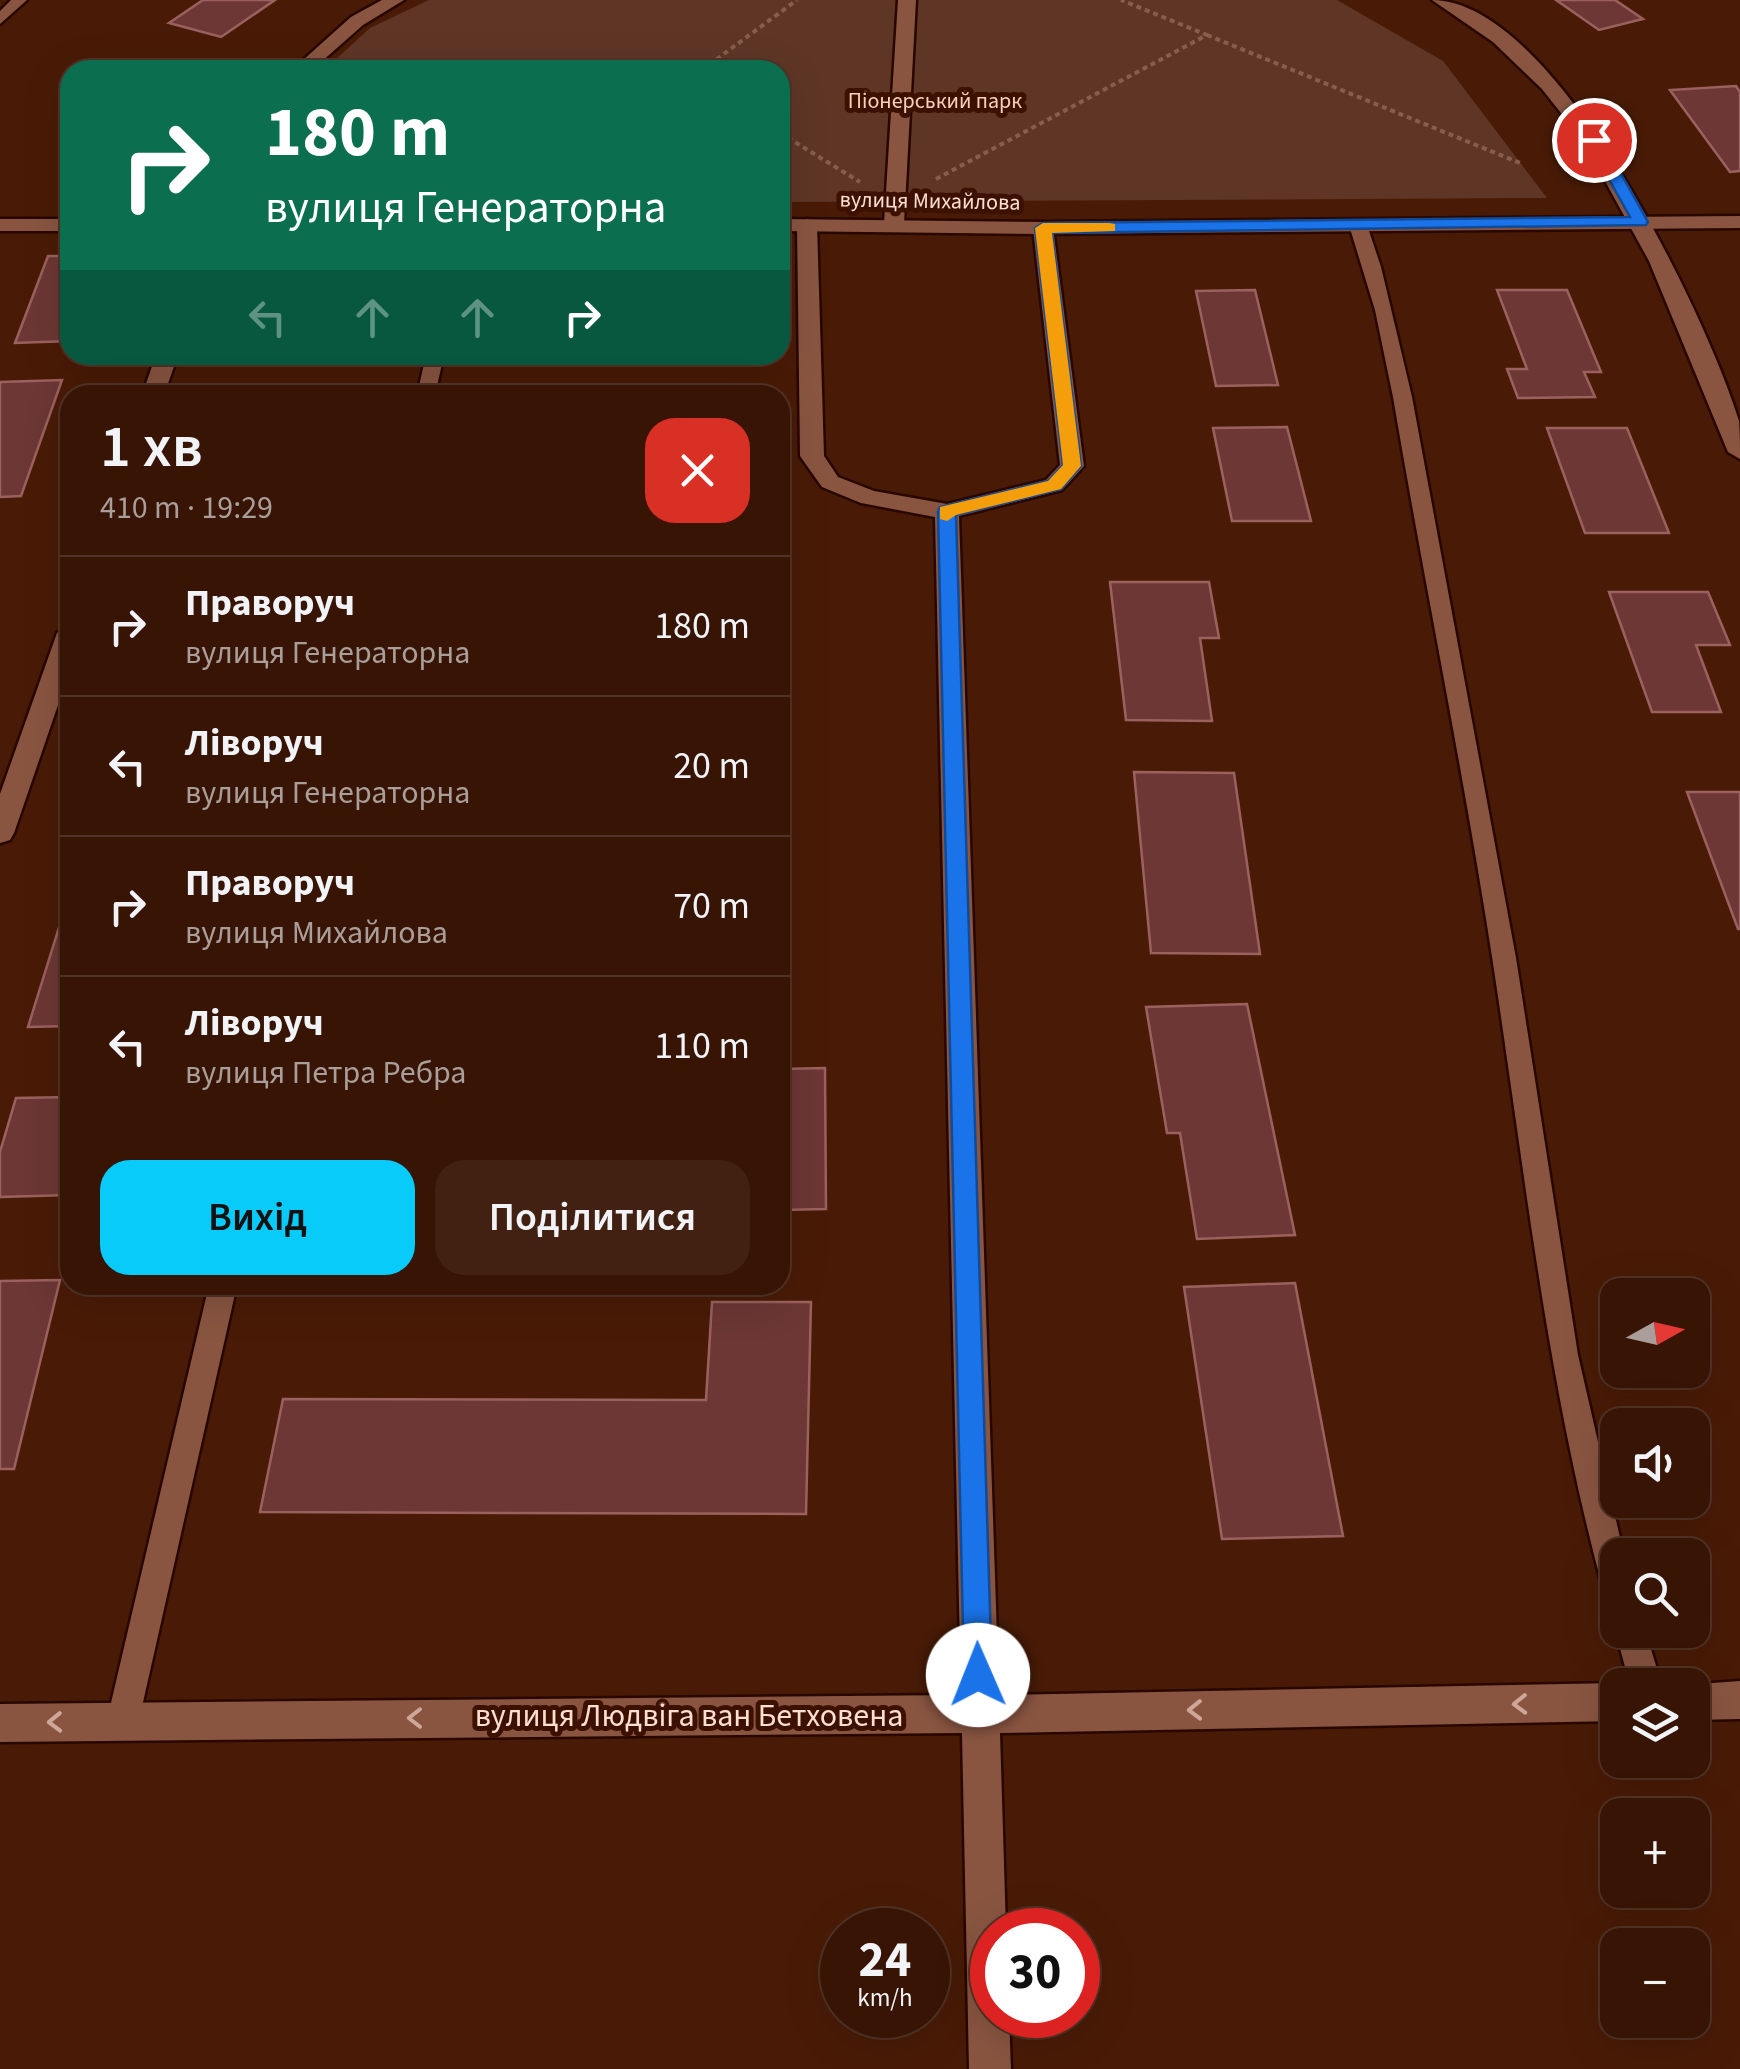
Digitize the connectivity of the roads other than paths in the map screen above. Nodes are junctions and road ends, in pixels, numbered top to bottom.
1 (20, 0) edge
2 (395, 0) edge
3 (907, 0) edge
4 (1441, 0) edge
5 (0, 19) edge
6 (312, 60) edge
7 (1640, 222) junction
8 (1740, 222) edge
9 (894, 224) junction
10 (0, 225) edge
11 (60, 225) edge
12 (790, 225) edge
13 (807, 225) junction
14 (1358, 225) junction
15 (1043, 228) junction
16 (1740, 452) edge
17 (947, 511) junction
18 (60, 661) edge
19 (0, 833) edge
20 (220, 1295) edge
21 (1603, 1538) edge
22 (1740, 1700) edge
23 (1710, 1701) edge
24 (1600, 1702) edge
25 (980, 1714) junction
26 (123, 1720) junction
27 (0, 1723) edge
28 (990, 2069) edge

1 - 5 lane
2 - 6 street
3 - 9 street
4 - 7 street
7 - 8 street, вулиця Михайлова
7 - 14 street, вулиця Михайлова
7 - 16 street
9 - 13 street, вулиця Михайлова
9 - 15 street, вулиця Михайлова
10 - 11 street
12 - 13 street, вулиця Михайлова
13 - 17 street
14 - 15 street, вулиця Михайлова
14 - 21 lane
15 - 17 street
17 - 25 street
18 - 19 street
20 - 26 lane
22 - 23 street
24 -> 25 street, вулиця Людвіга ван Бетховена
25 -> 26 street, вулиця Людвіга ван Бетховена
25 - 28 street
26 -> 27 street, вулиця Людвіга ван Бетховена

